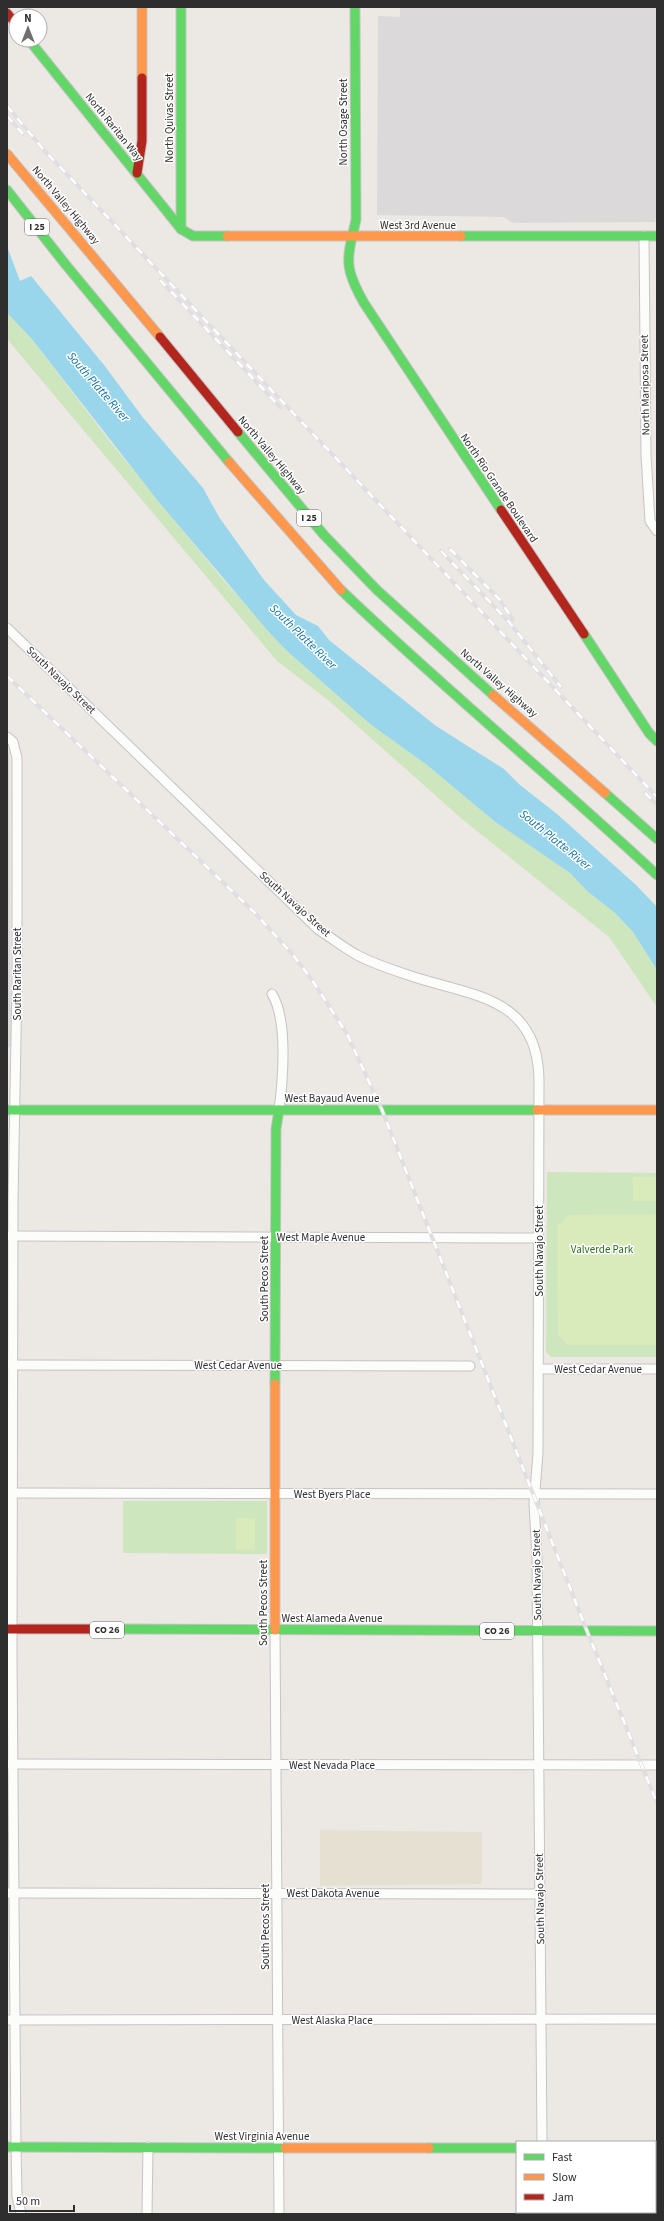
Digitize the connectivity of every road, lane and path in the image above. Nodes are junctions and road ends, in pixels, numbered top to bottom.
1 (142, 7) edge
2 (181, 7) edge
3 (355, 7) edge
4 (35, 48) edge
5 (7, 154) edge
6 (137, 173) junction
7 (7, 190) edge
8 (7, 202) edge
9 (181, 229) junction
10 (644, 236) junction
11 (657, 236) edge
12 (351, 237) junction
13 (66, 265) junction
14 (657, 531) edge
15 (7, 628) edge
16 (9, 738) edge
17 (657, 741) edge
18 (657, 839) edge
19 (657, 875) edge
20 (272, 994) dead end
21 (12, 1110) edge
22 (279, 1110) junction
23 (538, 1110) junction
24 (657, 1110) edge
25 (10, 1236) edge
26 (276, 1237) junction
27 (539, 1238) junction
28 (10, 1365) edge
29 (275, 1365) junction
30 (470, 1366) dead end
31 (539, 1369) junction
32 (657, 1369) edge
33 (10, 1493) edge
34 (274, 1494) junction
35 (534, 1494) junction
36 (657, 1494) edge
37 (10, 1629) edge
38 (275, 1630) junction
39 (538, 1631) junction
40 (657, 1631) edge
41 (10, 1764) edge
42 (657, 1764) edge
43 (275, 1765) junction
44 (538, 1765) junction
45 (10, 1893) edge
46 (277, 1893) junction
47 (540, 1894) junction
48 (657, 2019) edge
49 (10, 2020) edge
50 (277, 2020) junction
51 (541, 2020) junction
52 (542, 2141) edge
53 (11, 2147) edge
54 (148, 2147) junction
55 (278, 2148) junction
56 (516, 2148) edge
57 (21, 2214) edge
58 (147, 2214) edge
59 (279, 2214) edge

1 - 6 main road
2 - 9 main road, North Quivas Street
3 - 12 main road, North Osage Street
4 - 6 main road, North Raritan Way
5 - 18 main road, North Valley Highway / I 25
6 - 9 main road, North Raritan Way
7 - 13 main road, I 25
8 - 13 main road
9 - 12 main road, West 3rd Avenue
10 - 11 main road, West 3rd Avenue
10 - 12 main road, West 3rd Avenue
10 - 14 street, North Mariposa Street
12 - 17 main road, North Rio Grande Boulevard
13 - 19 main road, I 25
15 - 23 street, South Navajo Street
16 - 21 street, South Raritan Street
20 - 22 street, South Pecos Street
21 - 22 main road, West Bayaud Avenue
21 - 25 street, South Raritan Street
22 - 23 main road, West Bayaud Avenue
22 - 26 main road, South Pecos Street
23 - 24 main road, West Bayaud Avenue
23 - 27 street, South Navajo Street
25 - 26 street, West Maple Avenue
25 - 28 street, South Raritan Street
26 - 27 street, West Maple Avenue
26 - 29 main road, South Pecos Street
27 - 31 street, South Navajo Street
28 - 29 street, West Cedar Avenue
28 - 33 street, South Raritan Street
29 - 30 street, West Cedar Avenue
29 - 34 main road, South Pecos Street
31 - 32 street, West Cedar Avenue
31 - 35 street, South Navajo Street
33 - 34 street, West Byers Place
33 - 37 street, South Raritan Street
34 - 35 street, West Byers Place
34 - 38 main road, South Pecos Street
35 - 36 street, West Byers Place
35 - 39 street, South Navajo Street
37 - 38 main road, West Alameda Avenue / CO 26
37 - 41 street, South Raritan Street
38 - 39 main road, West Alameda Avenue / CO 26
38 - 43 street, South Pecos Street
39 - 40 main road, West Alameda Avenue / CO 26
39 - 44 street, South Navajo Street
41 - 43 street, West Nevada Place
41 - 45 street, South Raritan Street
42 - 44 street, West Nevada Place
43 - 44 street, West Nevada Place
43 - 46 street, South Pecos Street
44 - 47 street, South Navajo Street
45 - 46 street, West Dakota Avenue
45 - 49 street, South Raritan Street
46 - 47 street, West Dakota Avenue
46 - 50 street, South Pecos Street
47 - 51 street, South Navajo Street
48 - 51 street, West Alaska Place
49 - 50 street, West Alaska Place
49 - 53 street, South Raritan Street
50 - 51 street, West Alaska Place
50 - 55 street, South Pecos Street
51 - 52 street, South Navajo Street
53 - 54 main road, West Virginia Avenue
53 - 57 street, South Raritan Street
54 - 55 main road, West Virginia Avenue
54 - 58 street
55 - 56 main road, West Virginia Avenue
55 - 59 street, South Pecos Street

